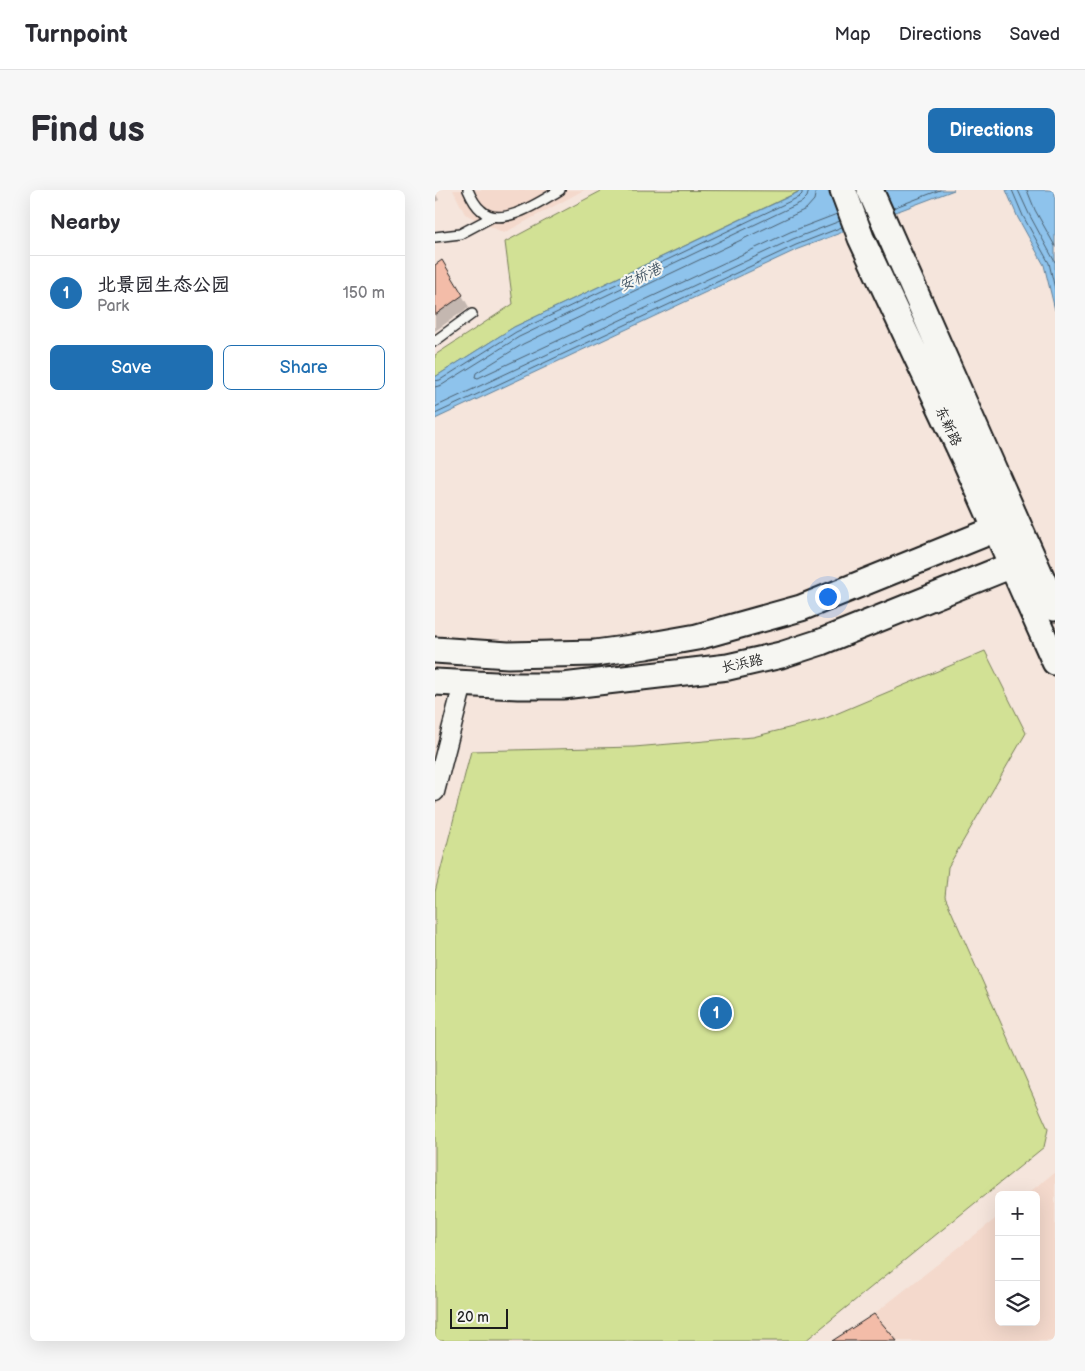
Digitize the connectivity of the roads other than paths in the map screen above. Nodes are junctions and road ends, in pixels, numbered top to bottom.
1 (468, 190) edge
2 (560, 190) edge
3 (843, 190) edge
4 (870, 190) edge
5 (492, 217) junction
6 (435, 237) edge
7 (472, 314) dead end
8 (435, 341) edge
9 (1006, 525) junction
10 (1022, 561) junction
11 (1055, 608) edge
12 (435, 650) edge
13 (1055, 662) edge
14 (435, 682) edge
15 (463, 684) junction
16 (435, 792) edge

1 - 5 lane
2 - 5 lane
3 - 9 main road, 东新路
4 - 9 main road, 东新路
5 - 6 lane
7 - 8 lane
9 - 10 main road, 东新路
9 - 12 main road
10 - 11 main road, 东新路
10 - 13 main road, 东新路
10 - 15 main road, 长浜路
14 - 15 main road, 长浜路
15 - 16 street

